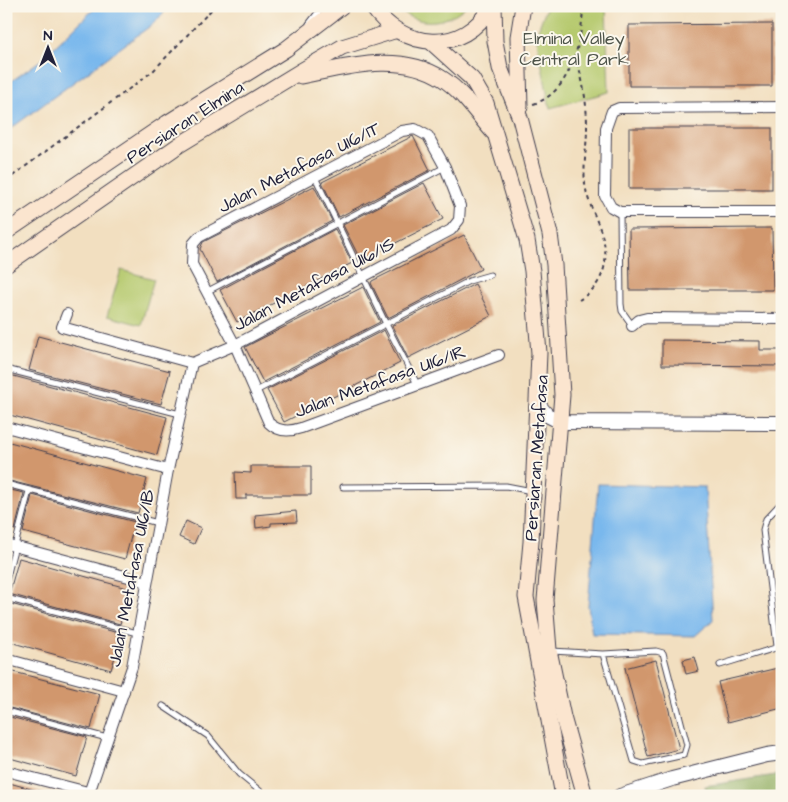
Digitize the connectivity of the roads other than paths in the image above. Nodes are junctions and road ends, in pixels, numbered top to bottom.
1 (323, 6) edge
2 (342, 6) edge
3 (372, 6) edge
4 (493, 6) edge
5 (523, 6) edge
6 (394, 30) junction
7 (431, 42) junction
8 (289, 47) junction
9 (291, 78) junction
10 (782, 107) edge
11 (524, 112) junction
12 (497, 137) junction
13 (445, 167) junction
14 (315, 177) junction
15 (620, 212) junction
16 (782, 212) edge
17 (339, 224) junction
18 (451, 230) joint
19 (6, 232) edge
20 (6, 265) edge
21 (490, 274) dead end
22 (364, 276) junction
23 (205, 292) junction
24 (67, 314) dead end
25 (782, 319) edge
26 (386, 324) junction
27 (632, 326) joint
28 (235, 345) junction
29 (499, 355) dead end
30 (192, 363) junction
31 (6, 369) edge
32 (417, 384) junction
33 (256, 391) junction
34 (538, 403) junction
35 (180, 414) junction
36 (561, 422) junction
37 (782, 423) edge
38 (6, 427) edge
39 (536, 436) junction
40 (168, 470) junction
41 (6, 484) edge
42 (343, 487) dead end
43 (29, 491) junction
44 (533, 491) junction
45 (782, 502) edge
46 (158, 523) junction
47 (11, 546) edge
48 (6, 581) edge
49 (147, 582) junction
50 (6, 598) edge
51 (138, 633) junction
52 (779, 646) edge
53 (549, 650) junction
54 (603, 654) junction
55 (6, 659) edge
56 (720, 665) dead end
57 (124, 691) junction
58 (162, 706) dead end
59 (6, 711) edge
60 (107, 738) junction
61 (782, 753) edge
62 (6, 771) edge
63 (88, 794) edge
64 (266, 796) edge
65 (563, 796) edge
66 (585, 796) edge
67 (620, 796) edge

1 - 8 lane
2 - 8 main road, Persiaran Elmina
3 - 6 main road
4 - 7 main road
4 - 11 main road, Persiaran Metafasa
5 - 11 main road
6 - 7 main road
6 - 9 main road, Persiaran Elmina
7 - 12 main road, Persiaran Metafasa
8 - 19 main road, Persiaran Elmina
9 - 12 main road
9 - 20 main road, Persiaran Elmina
10 - 15 street
11 - 36 main road, Persiaran Metafasa
12 - 34 main road, Persiaran Metafasa
13 - 14 street, Jalan Metafasa U16/1T
13 - 17 lane
13 - 18 street, Jalan Metafasa U16/1T
14 - 17 lane
14 - 23 street, Jalan Metafasa U16/1T
15 - 16 street
15 - 27 lane
17 - 22 lane
17 - 23 lane
18 - 22 street, Jalan Metafasa U16/1S
21 - 26 lane
22 - 26 lane
22 - 28 street, Jalan Metafasa U16/1S
23 - 28 street, Jalan Metafasa U16/1T
24 - 30 street
25 - 27 street
26 - 32 lane
26 - 33 lane
28 - 30 street, Jalan Metafasa U16/1S
28 - 33 street, Jalan Metafasa U16/1R
29 - 32 street, Jalan Metafasa U16/1R
30 - 35 street, Jalan Metafasa U16/1B
31 - 35 lane
32 - 33 street, Jalan Metafasa U16/1R
34 - 36 street
34 - 39 main road, Persiaran Metafasa
35 - 40 street, Jalan Metafasa U16/1B
36 - 37 street
36 - 39 street
36 - 53 main road, Persiaran Metafasa
38 - 40 street
39 - 44 main road, Persiaran Metafasa
40 - 46 street, Jalan Metafasa U16/1B
41 - 43 lane
42 - 44 lane
43 - 46 lane
43 - 47 lane
44 - 65 main road, Persiaran Metafasa
45 - 52 lane
46 - 49 street, Jalan Metafasa U16/1B
47 - 48 lane
47 - 49 street
49 - 51 street, Jalan Metafasa U16/1B
50 - 51 lane
51 - 57 street, Jalan Metafasa U16/1B
52 - 56 lane
53 - 54 lane
53 - 66 main road, Persiaran Metafasa
54 - 54 lane
55 - 57 street
57 - 60 street, Jalan Metafasa U16/1B
58 - 64 lane
59 - 60 lane
60 - 63 street, Jalan Metafasa U16/1B
61 - 67 street
62 - 63 street

